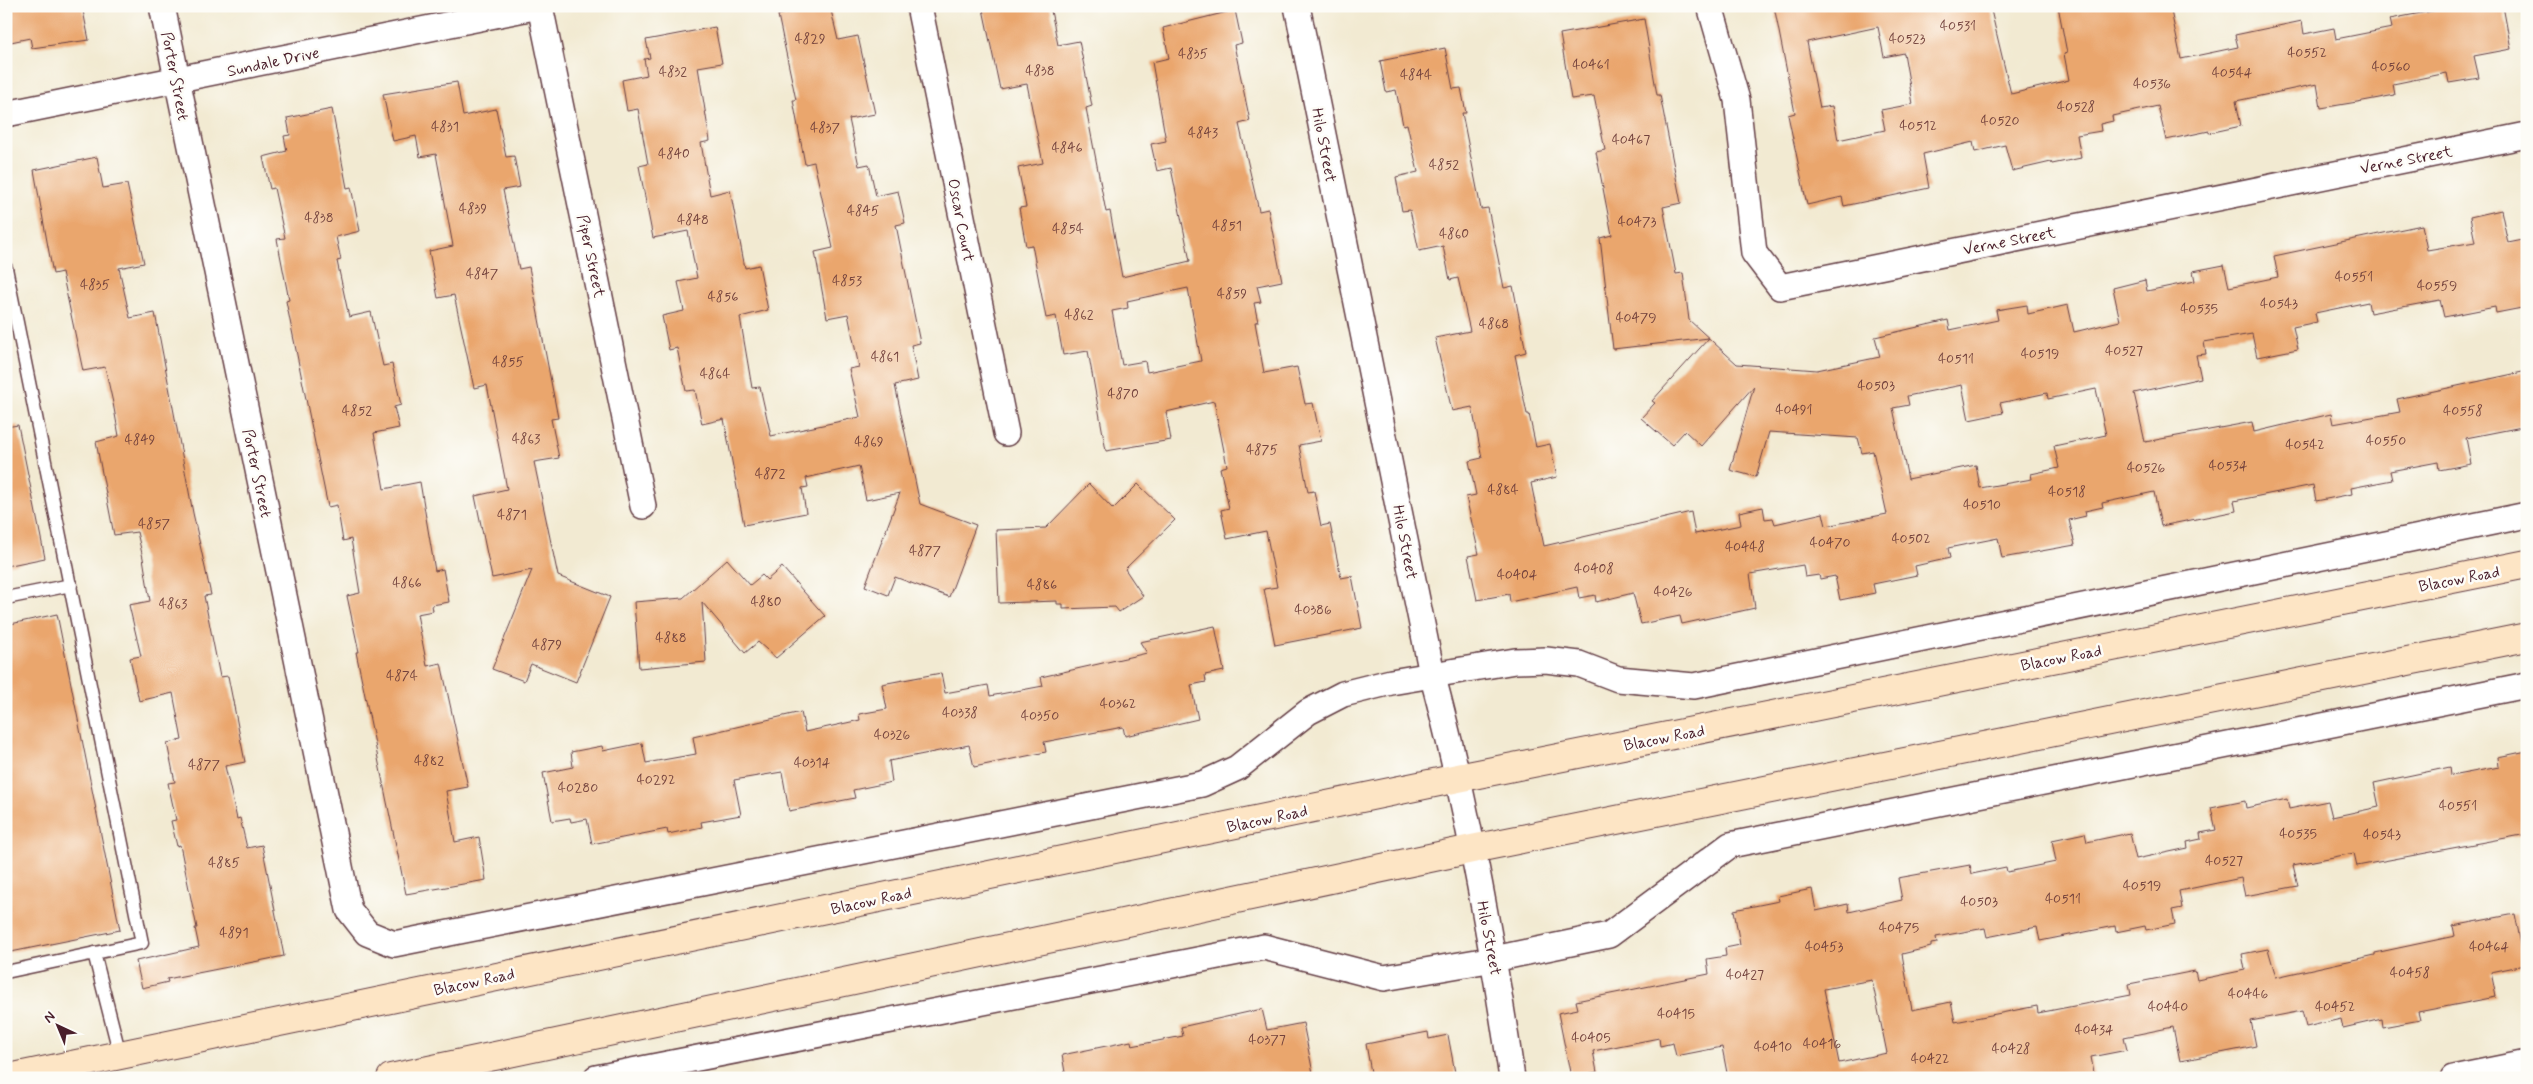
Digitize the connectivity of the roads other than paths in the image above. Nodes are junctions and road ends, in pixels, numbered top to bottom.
1 (162, 6) edge
2 (540, 6) edge
3 (919, 6) edge
4 (1298, 6) edge
5 (1710, 6) edge
6 (176, 80) junction
7 (6, 114) edge
8 (2527, 135) edge
9 (6, 268) edge
10 (1006, 433) dead end
11 (643, 506) dead end
12 (2527, 515) edge
13 (2527, 564) edge
14 (71, 585) junction
15 (6, 598) edge
16 (2527, 637) edge
17 (1432, 674) junction
18 (2527, 685) edge
19 (1458, 778) junction
20 (1472, 849) junction
21 (94, 954) junction
22 (1494, 959) junction
23 (6, 972) edge
24 (120, 1055) junction
25 (2527, 1063) edge
26 (10, 1078) edge
27 (390, 1078) edge
28 (596, 1078) edge
29 (1512, 1078) edge
30 (2453, 1078) edge

1 - 6 street, Porter Street
2 - 6 street, Sundale Drive
2 - 11 street, Piper Street
3 - 10 street, Oscar Court
4 - 17 street, Hilo Street
5 - 8 street, Verne Street
6 - 7 street, Sundale Drive
6 - 17 street, Porter Street
9 - 14 lane
12 - 17 street
13 - 19 main road, Blacow Road
14 - 15 lane
14 - 21 lane
16 - 20 main road
17 - 19 street, Hilo Street
18 - 22 street
19 - 20 street, Hilo Street
19 - 24 main road, Blacow Road
20 - 22 street, Hilo Street
20 - 27 main road
21 - 23 lane
21 - 24 lane
22 - 28 street
22 - 29 street, Hilo Street
24 - 26 main road, Blacow Road
25 - 30 street

